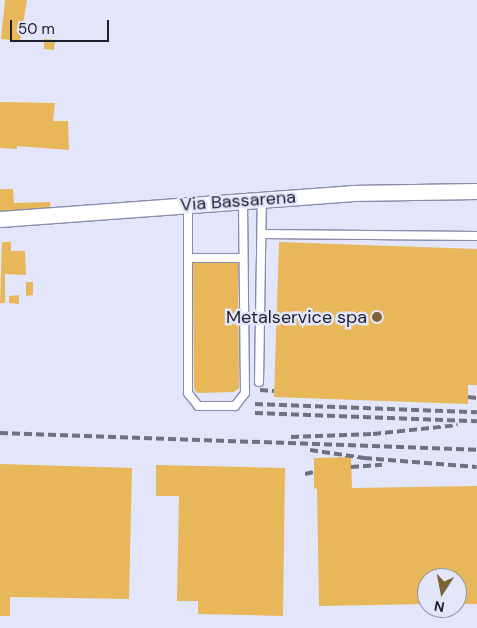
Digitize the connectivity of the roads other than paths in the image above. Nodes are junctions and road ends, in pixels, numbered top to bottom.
1 (477, 191) edge
2 (262, 199) junction
3 (243, 200) junction
4 (188, 203) junction
5 (0, 219) edge
6 (262, 234) junction
7 (477, 236) edge
8 (188, 258) junction
9 (244, 258) junction
10 (259, 382) dead end

1 - 2 street, Via Bassarena
2 - 3 street, Via Bassarena
2 - 6 lane
3 - 4 street, Via Bassarena
3 - 9 lane
4 - 5 street, Via Bassarena
4 - 8 lane
6 - 7 lane
6 - 10 lane
8 - 9 lane
8 - 9 lane

